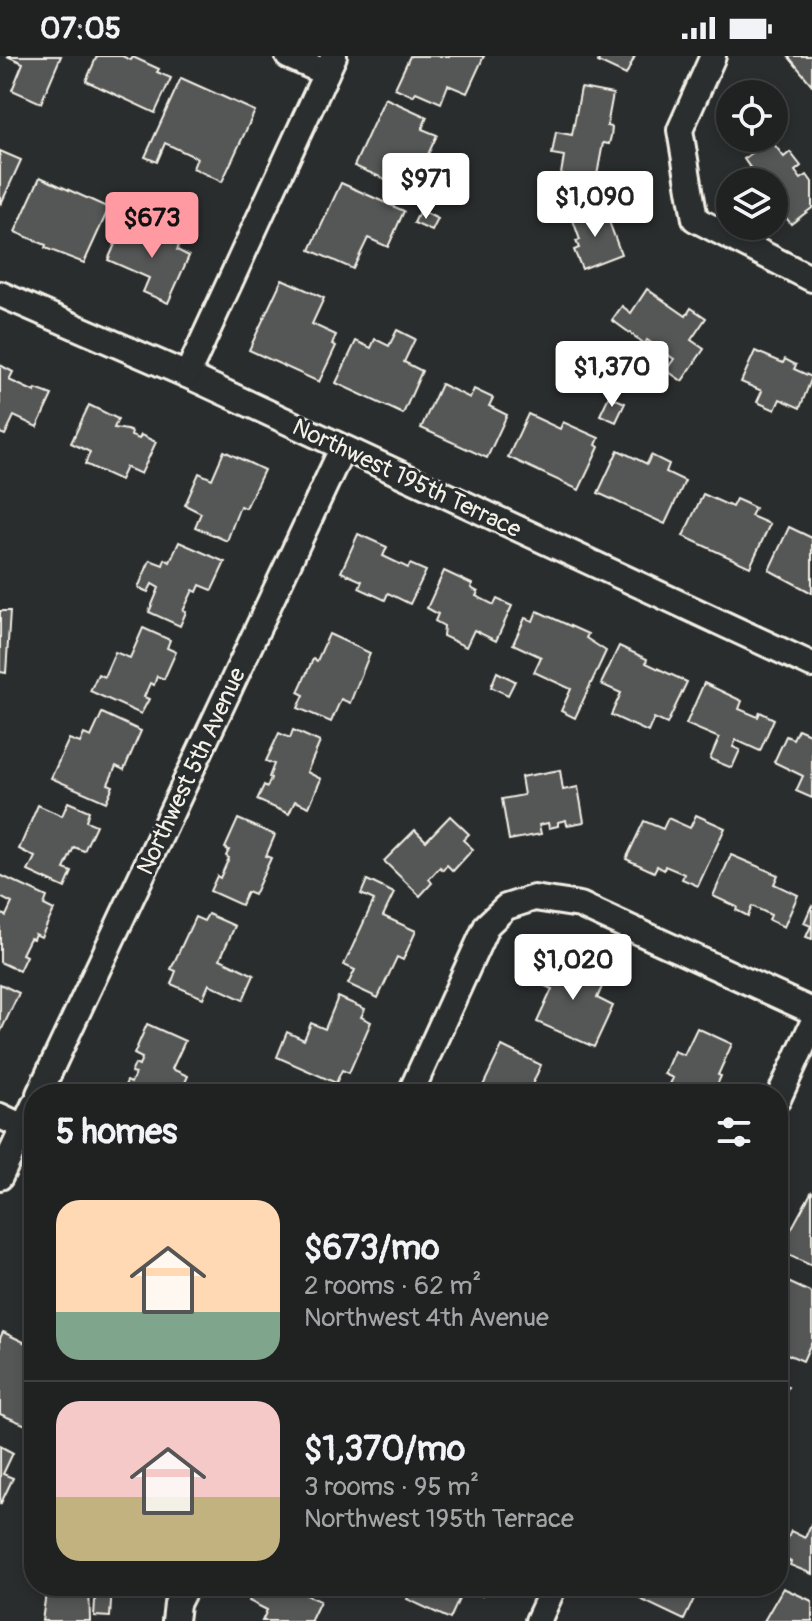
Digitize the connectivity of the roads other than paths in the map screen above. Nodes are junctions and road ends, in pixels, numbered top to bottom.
1 (288, 56) edge
2 (713, 56) edge
3 (330, 65) edge
4 (812, 279) edge
5 (0, 294) edge
6 (187, 375) junction
7 (342, 449) junction
8 (812, 665) edge
9 (812, 1011) edge
10 (812, 1025) edge
11 (44, 1084) edge
12 (415, 1084) edge
13 (785, 1084) edge
14 (0, 1116) edge
15 (24, 1128) edge
16 (24, 1138) edge
17 (0, 1177) edge
18 (181, 1596) edge
19 (549, 1596) edge
20 (175, 1621) edge
21 (538, 1621) edge

1 - 3 street
2 - 4 street
3 - 6 street
5 - 6 street, Northwest 195th Terrace
6 - 7 street, Northwest 195th Terrace
7 - 8 street, Northwest 195th Terrace
7 - 11 street, Northwest 5th Avenue
9 - 12 street
10 - 13 street
14 - 15 street
16 - 17 street
18 - 20 street
19 - 21 street

